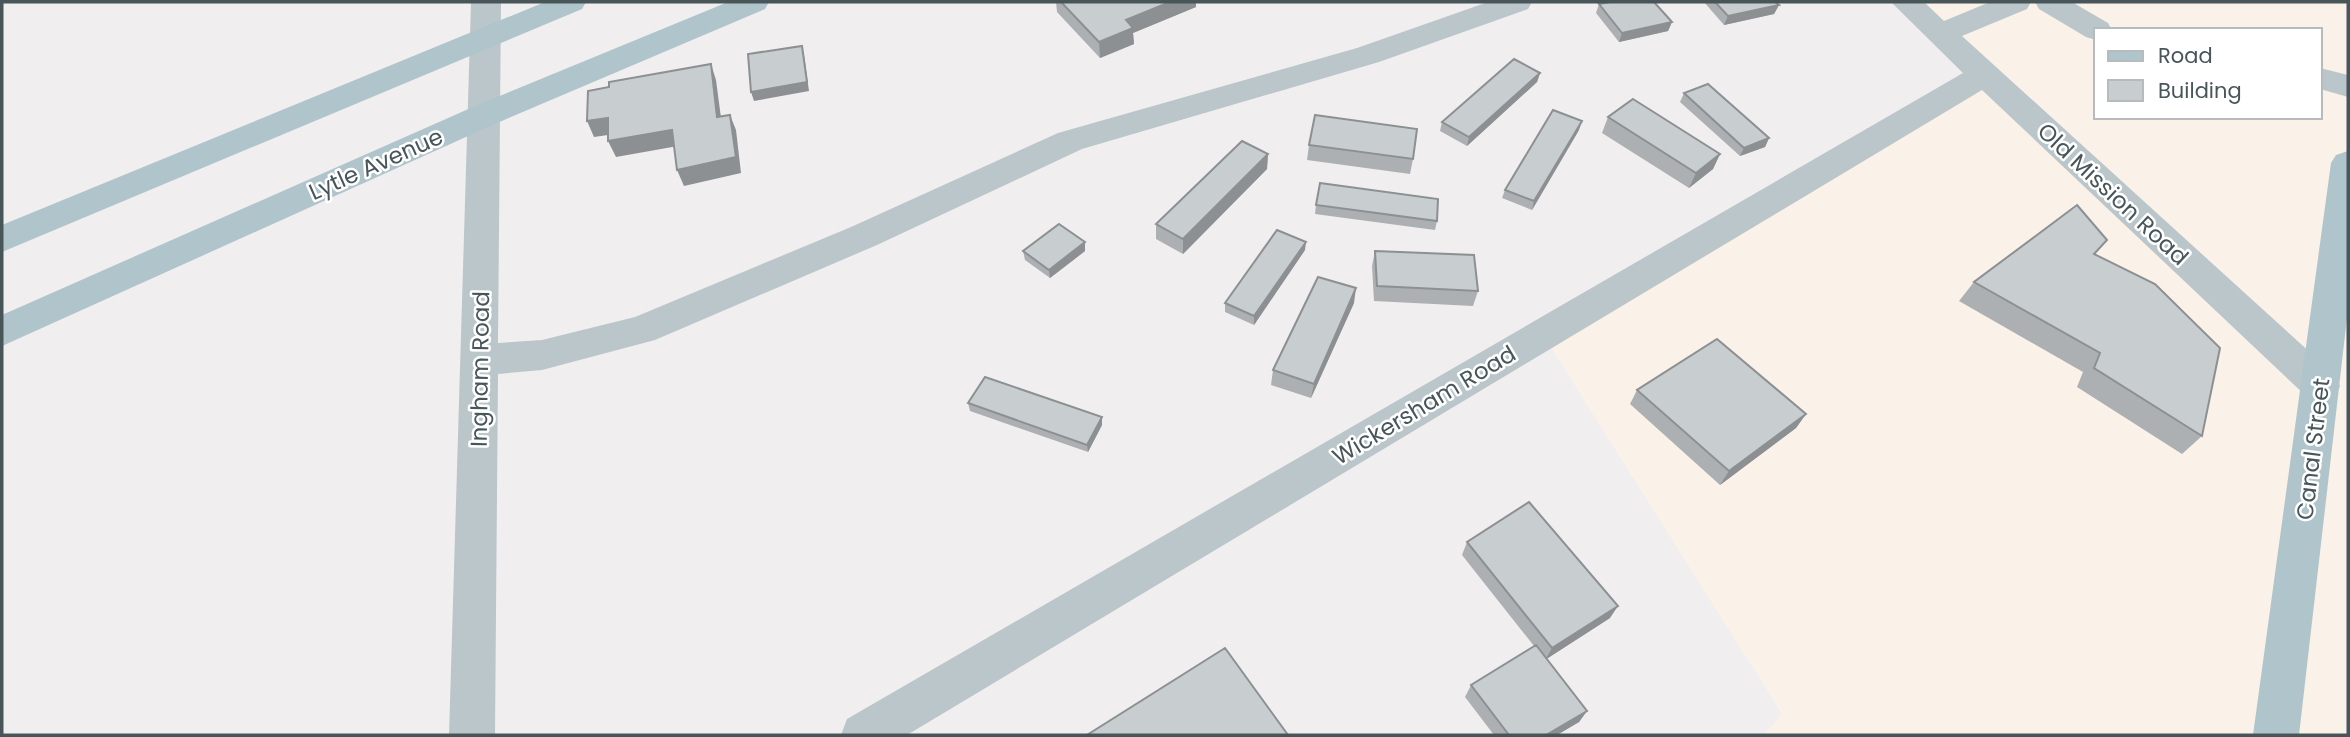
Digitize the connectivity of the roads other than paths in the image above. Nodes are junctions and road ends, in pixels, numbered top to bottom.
1 (571, 2) edge
2 (754, 2) edge
3 (1517, 2) edge
4 (1906, 2) edge
5 (2016, 2) edge
6 (2050, 2) edge
7 (485, 19) edge
8 (2094, 28) edge
9 (1940, 34) junction
10 (1984, 75) junction
11 (2322, 79) edge
12 (2348, 86) edge
13 (485, 115) junction
14 (2348, 163) edge
15 (2346, 202) edge
16 (2, 239) edge
17 (2, 331) edge
18 (480, 360) junction
19 (2321, 386) junction
20 (472, 735) edge
21 (864, 735) edge
22 (2276, 735) edge

1 - 7 main road
2 - 13 main road, Lytle Avenue
3 - 18 street
4 - 9 street, Old Mission Road
5 - 9 street
6 - 8 street
7 - 13 street, Ingham Road
7 - 16 main road
9 - 10 street, Old Mission Road
10 - 19 street, Old Mission Road
10 - 21 street, Wickersham Road
11 - 12 street
13 - 17 main road, Lytle Avenue
13 - 18 street, Ingham Road
14 - 15 main road, Canal Street
15 - 19 main road, Canal Street
18 - 20 street, Ingham Road
19 - 22 main road, Canal Street

